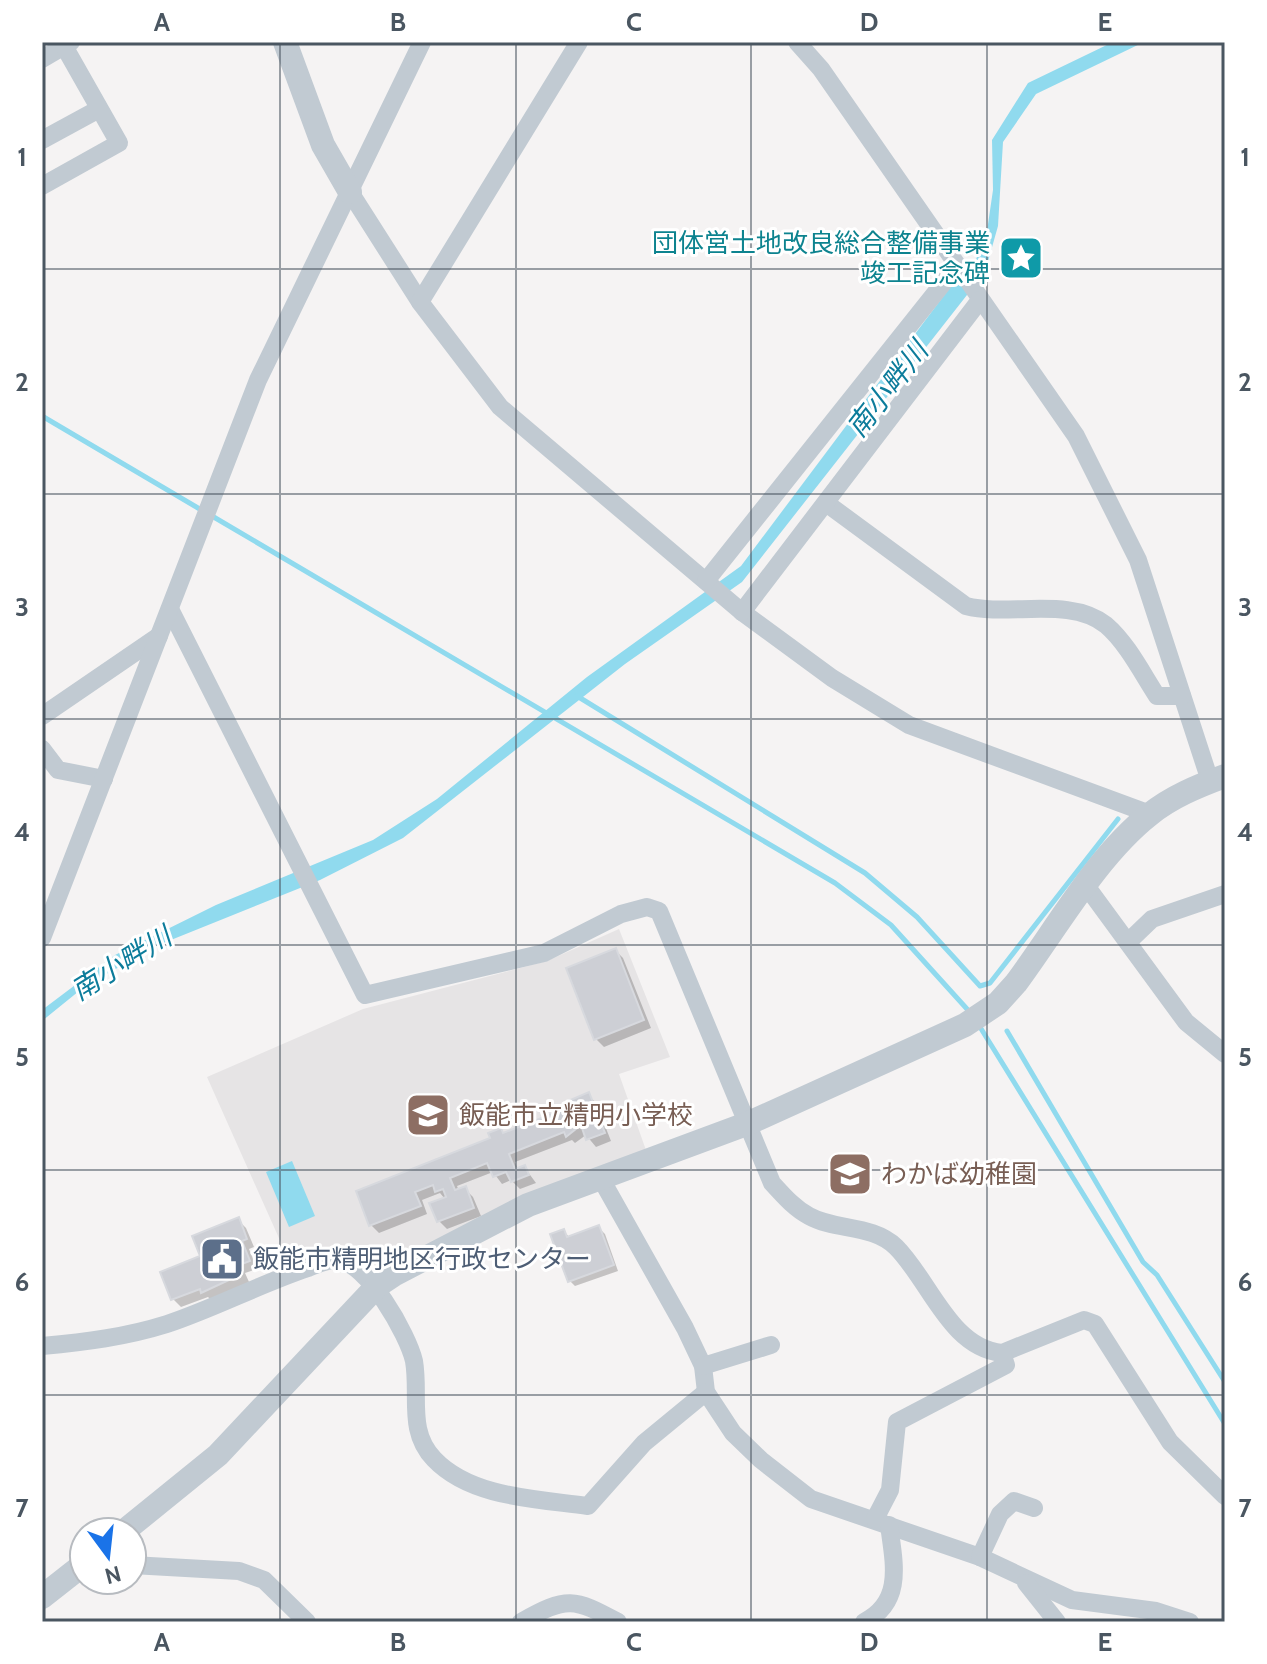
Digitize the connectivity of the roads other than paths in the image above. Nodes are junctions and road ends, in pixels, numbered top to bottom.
1 (285, 42) edge
2 (422, 42) edge
3 (579, 42) edge
4 (797, 42) edge
5 (68, 44) edge
6 (42, 59) edge
7 (99, 109) junction
8 (42, 140) edge
9 (42, 186) edge
10 (350, 192) junction
11 (957, 269) junction
12 (978, 298) junction
13 (420, 302) junction
14 (826, 503) junction
15 (708, 583) junction
16 (737, 608) junction
17 (170, 609) junction
18 (159, 636) junction
19 (1182, 696) junction
20 (42, 716) edge
21 (42, 749) edge
22 (104, 779) junction
23 (1220, 781) edge
24 (1150, 814) junction
25 (1087, 887) junction
26 (1225, 894) edge
27 (42, 938) edge
28 (1128, 942) junction
29 (1225, 1054) edge
30 (749, 1123) junction
31 (600, 1177) junction
32 (377, 1286) junction
33 (771, 1345) dead end
34 (42, 1346) edge
35 (1002, 1353) junction
36 (703, 1366) junction
37 (706, 1392) junction
38 (1225, 1496) edge
39 (1034, 1508) dead end
40 (143, 1516) edge
41 (882, 1522) junction
42 (980, 1557) junction
43 (148, 1566) edge
44 (68, 1577) edge
45 (1024, 1580) junction
46 (42, 1597) edge
47 (307, 1622) edge
48 (521, 1622) edge
49 (618, 1622) edge
50 (864, 1622) edge
51 (1057, 1622) edge
52 (1190, 1622) edge

1 - 10 street
2 - 10 street
3 - 13 street
4 - 11 street
5 - 6 street
5 - 7 street
7 - 8 street
7 - 9 street
10 - 13 street
10 - 17 street
11 - 12 street
11 - 15 street
12 - 14 street
12 - 19 street
13 - 15 street
14 - 16 street
14 - 19 street
15 - 16 street
16 - 24 street
17 - 18 street
17 - 30 street
18 - 20 street
18 - 22 street
19 - 23 street
21 - 22 street
22 - 27 street
23 - 24 street
24 - 25 street
25 - 28 street
25 - 30 street
26 - 28 street
28 - 29 street
30 - 31 street
30 - 35 street
31 - 32 street
31 - 36 street
32 - 34 street
32 - 37 street
32 - 40 street
33 - 36 street
35 - 38 street
35 - 41 street
36 - 37 street
37 - 41 street
39 - 42 street
41 - 42 street
41 - 50 street
42 - 45 street
43 - 47 street
44 - 46 street
45 - 51 street
45 - 52 street
48 - 49 street

